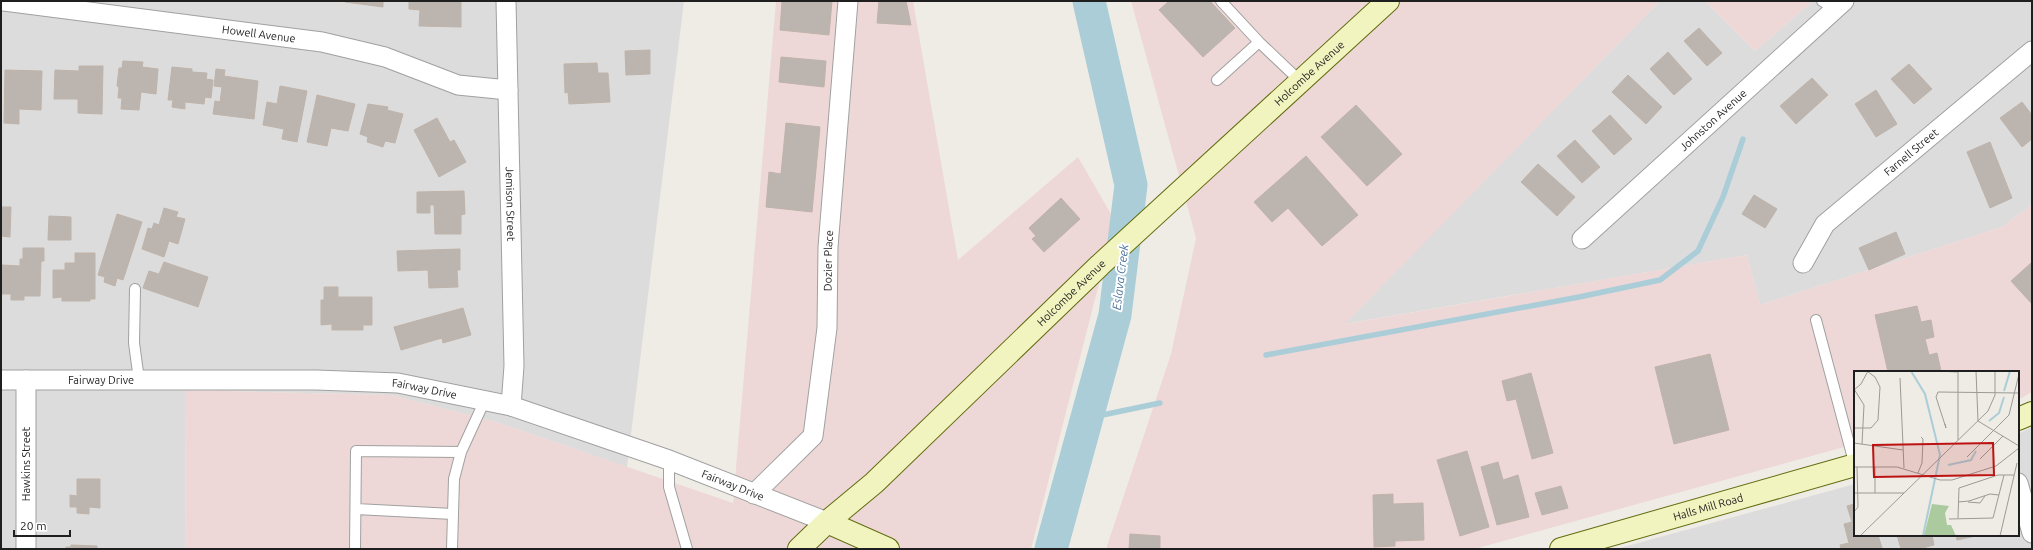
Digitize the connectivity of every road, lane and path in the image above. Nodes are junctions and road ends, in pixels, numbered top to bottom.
1 (4, 1) edge
2 (506, 1) edge
3 (848, 1) edge
4 (1222, 1) edge
5 (1388, 1) edge
6 (1834, 4) edge
7 (1260, 42) junction
8 (2032, 51) edge
9 (1217, 80) dead end
10 (1300, 81) junction
11 (508, 90) junction
12 (1582, 240) dead end
13 (1803, 263) dead end
14 (135, 288) dead end
15 (1816, 320) dead end
16 (1, 380) edge
17 (26, 380) junction
18 (139, 380) junction
19 (485, 400) junction
20 (511, 406) junction
21 (2032, 414) edge
22 (2019, 419) edge
23 (461, 452) junction
24 (669, 460) junction
25 (1854, 462) edge
26 (1854, 466) edge
27 (2019, 487) edge
28 (754, 494) junction
29 (356, 509) junction
30 (453, 514) junction
31 (827, 522) junction
32 (2032, 533) edge
33 (26, 549) edge
34 (355, 549) edge
35 (452, 549) edge
36 (687, 549) edge
37 (799, 549) edge
38 (888, 549) edge
39 (1561, 549) edge

1 - 11 street, Howell Avenue
2 - 11 street, Jemison Street
3 - 28 street, Dozier Place
4 - 7 lane
5 - 10 street, Holcombe Avenue
6 - 12 street, Johnston Avenue
7 - 9 lane
7 - 10 lane
8 - 13 street, Farnell Street
10 - 31 street, Holcombe Avenue
11 - 20 street, Jemison Street
14 - 18 lane
15 - 25 lane
16 - 17 street, Fairway Drive
17 - 18 street, Fairway Drive
17 - 33 street, Hawkins Street
18 - 19 street, Fairway Drive
19 - 20 street, Fairway Drive
19 - 23 lane
20 - 24 street, Fairway Drive
21 - 22 street
23 - 29 lane
23 - 30 lane
24 - 28 street, Fairway Drive
24 - 36 lane
26 - 39 street, Halls Mill Road
27 - 32 street
28 - 31 street, Fairway Drive
29 - 30 lane
29 - 34 lane
30 - 35 lane
31 - 37 street
31 - 38 street

